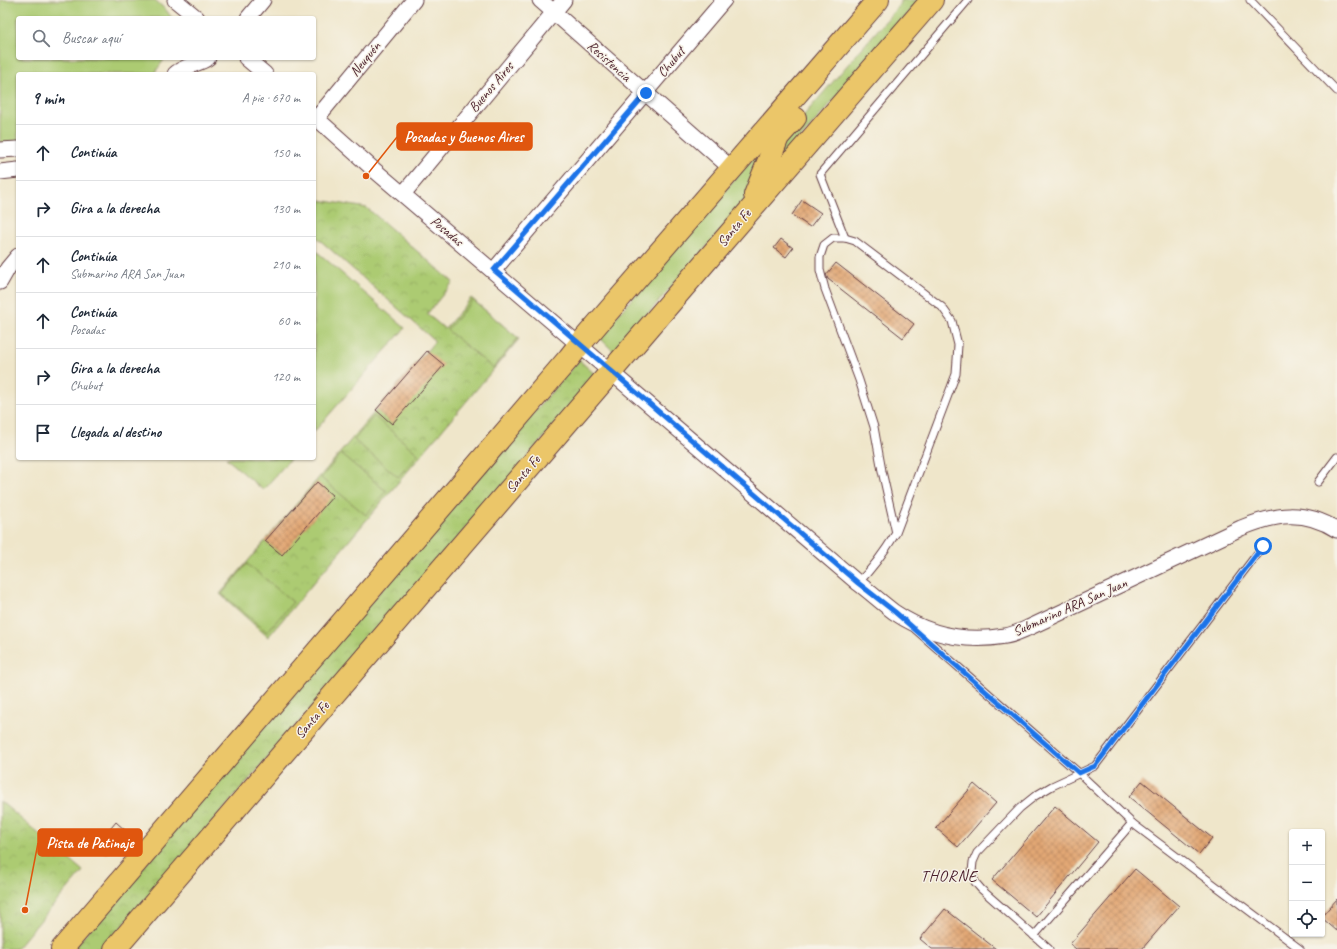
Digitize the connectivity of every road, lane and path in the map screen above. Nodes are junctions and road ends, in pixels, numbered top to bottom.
1 (175, 0) edge
2 (263, 0) edge
3 (414, 0) edge
4 (540, 0) edge
5 (564, 0) edge
6 (724, 0) edge
7 (878, 0) edge
8 (893, 0) edge
9 (932, 0) edge
10 (968, 0) edge
11 (1250, 0) edge
12 (554, 12) junction
13 (195, 16) edge
14 (250, 16) edge
15 (204, 60) edge
16 (248, 60) edge
17 (176, 72) edge
18 (263, 72) edge
19 (1337, 91) edge
20 (646, 93) junction
21 (316, 117) edge
22 (316, 119) edge
23 (16, 149) edge
24 (0, 150) edge
25 (732, 169) junction
26 (16, 170) edge
27 (0, 172) edge
28 (403, 194) junction
29 (750, 210) junction
30 (845, 238) junction
31 (16, 258) edge
32 (494, 270) junction
33 (0, 282) edge
34 (580, 344) junction
35 (612, 372) junction
36 (1337, 457) edge
37 (1318, 482) dead end
38 (1337, 530) edge
39 (896, 533) junction
40 (1263, 546) dead end
41 (858, 583) junction
42 (895, 612) junction
43 (1079, 773) junction
44 (1132, 823) junction
45 (1034, 936) junction
46 (62, 949) edge
47 (115, 949) edge
48 (1049, 949) edge
49 (1300, 949) edge

1 - 13 street
2 - 14 street
3 - 21 street, Neuquén
4 - 12 street, Resistencia
5 - 12 street, Buenos Aires
6 - 20 street, Chubut
7 - 25 main road
8 - 29 main road
9 - 29 main road, Santa Fe
10 - 30 lane
11 - 19 lane
12 - 20 street, Resistencia
12 - 28 street, Buenos Aires
15 - 17 street
16 - 18 street
20 - 25 street, Resistencia
20 - 32 street, Chubut
22 - 28 street, Posadas
23 - 24 street
25 - 34 main road
26 - 27 street
28 - 32 street, Posadas
29 - 35 main road, Santa Fe
30 - 39 lane
30 - 39 lane
31 - 33 street
32 - 34 street, Posadas
34 - 35 street, Submarino ARA San Juan
34 - 46 main road
35 - 41 street, Submarino ARA San Juan
35 - 47 main road, Santa Fe
36 - 37 lane
38 - 42 street, Submarino ARA San Juan
39 - 41 lane
40 - 43 lane
41 - 42 street, Submarino ARA San Juan
42 - 43 lane
43 - 44 lane
43 - 45 lane
44 - 45 lane
44 - 49 lane
45 - 48 lane

